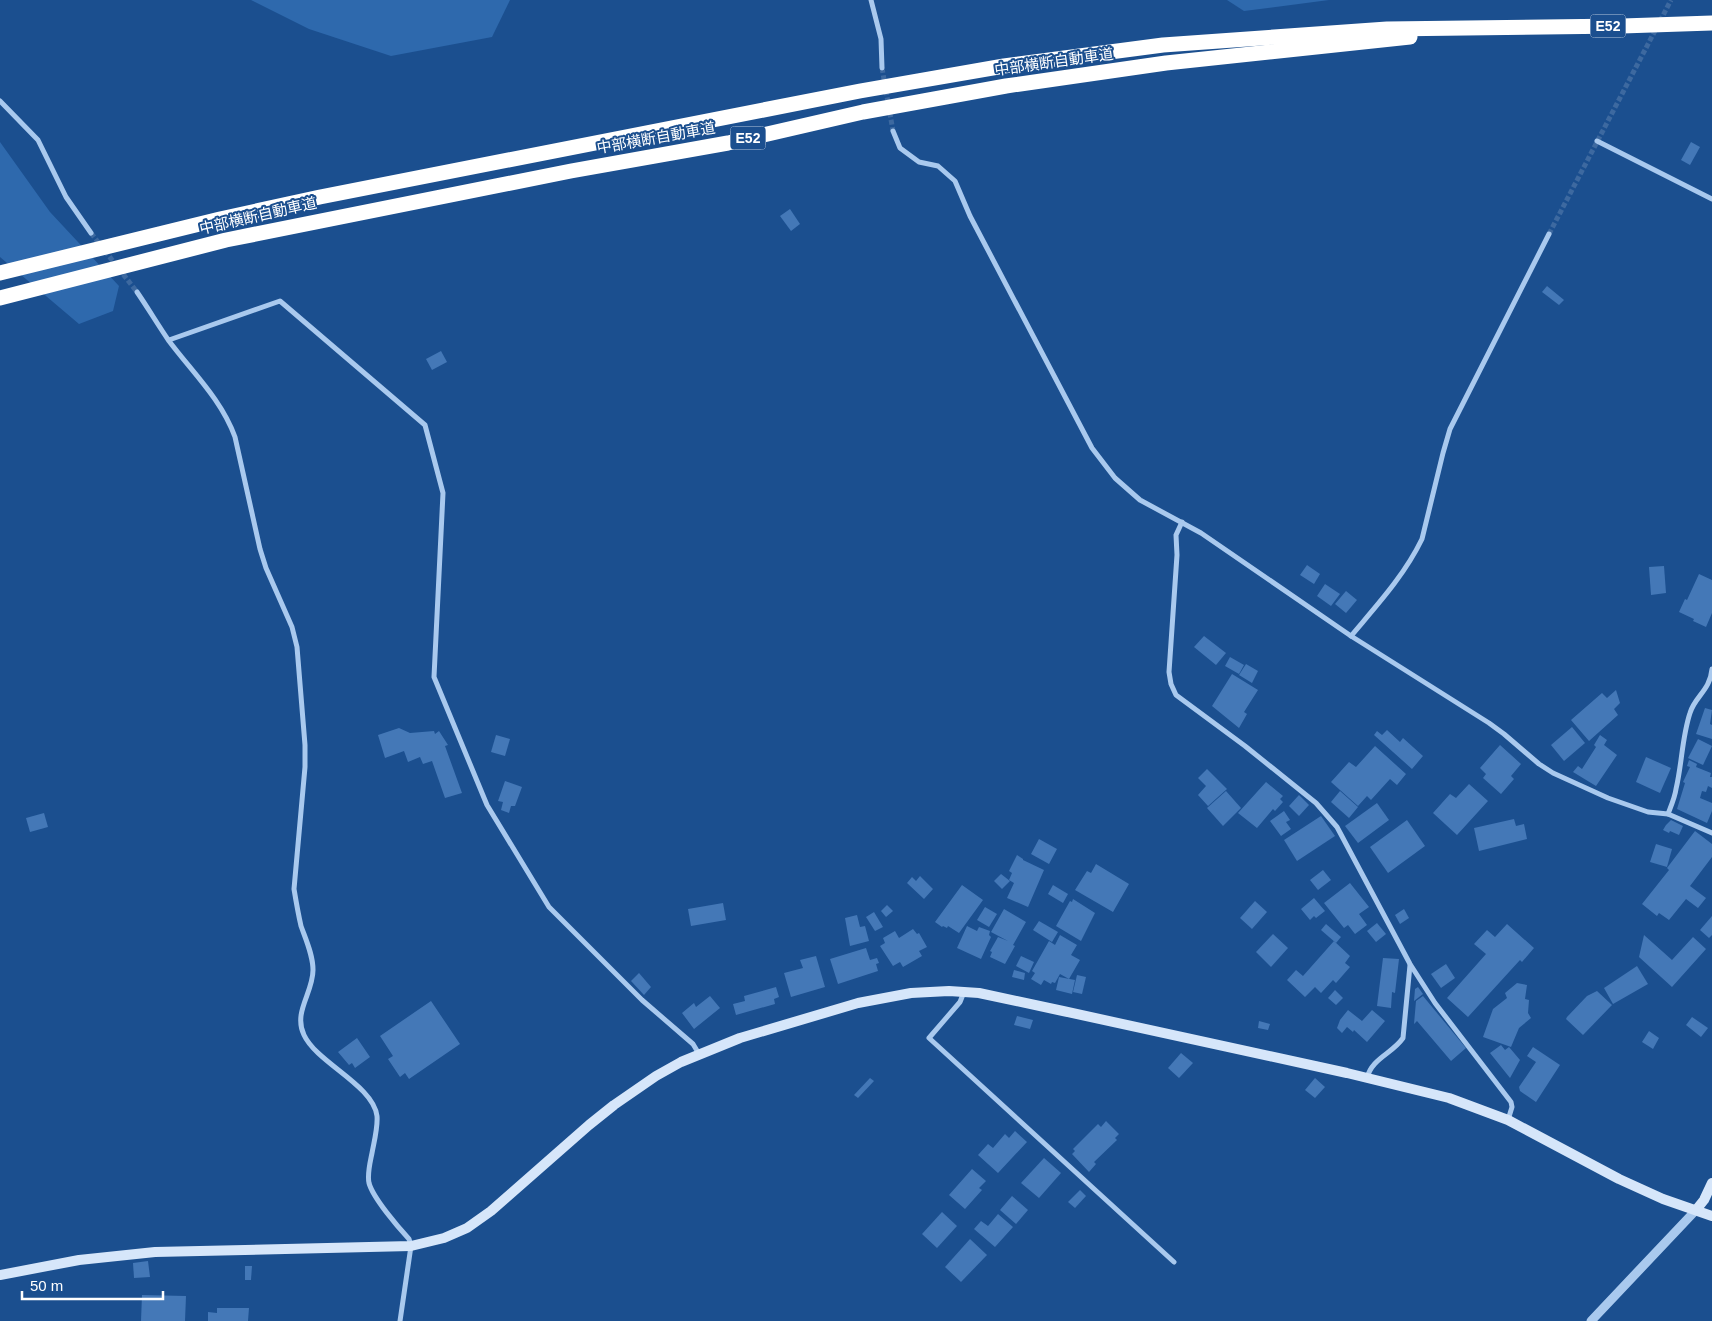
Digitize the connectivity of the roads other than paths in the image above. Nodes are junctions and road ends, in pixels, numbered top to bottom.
1 (871, 0) edge
2 (1712, 23) edge
3 (1503, 26) junction
4 (882, 68) tunnel mouth
5 (0, 101) edge
6 (893, 130) tunnel mouth
7 (1597, 141) dead end
8 (1712, 199) edge
9 (92, 233) tunnel mouth
10 (1549, 234) tunnel mouth
11 (0, 274) edge
12 (137, 292) tunnel mouth
13 (0, 298) edge
14 (169, 340) junction
15 (1182, 522) junction
16 (1351, 636) junction
17 (1712, 669) edge
18 (1668, 814) junction
19 (1712, 833) edge
20 (1410, 964) junction
21 (964, 992) junction
22 (699, 1054) junction
23 (1367, 1078) junction
24 (1508, 1120) junction
25 (1712, 1183) edge
26 (1710, 1195) edge
27 (1696, 1210) junction
28 (1712, 1216) edge
29 (411, 1246) junction
30 (1174, 1262) dead end
31 (0, 1275) edge
32 (400, 1321) edge
33 (1591, 1321) edge

1 - 4 street
2 - 3 highway, 中部横断自動車道 / E52
3 - 11 highway, 中部横断自動車道 / E52
3 - 13 highway, 中部横断自動車道 / E52
5 - 9 street
6 - 15 street
7 - 8 street
10 - 16 street
12 - 14 street
14 - 22 street
14 - 29 street
15 - 16 street
15 - 20 street
16 - 18 street
17 - 18 street
18 - 19 street
20 - 23 street
20 - 24 street
21 - 22 main road
21 - 23 main road
21 - 30 street
22 - 29 main road
23 - 24 main road
24 - 27 main road
25 - 26 main road
26 - 27 main road
27 - 28 main road
27 - 33 street
29 - 31 main road
29 - 32 street

